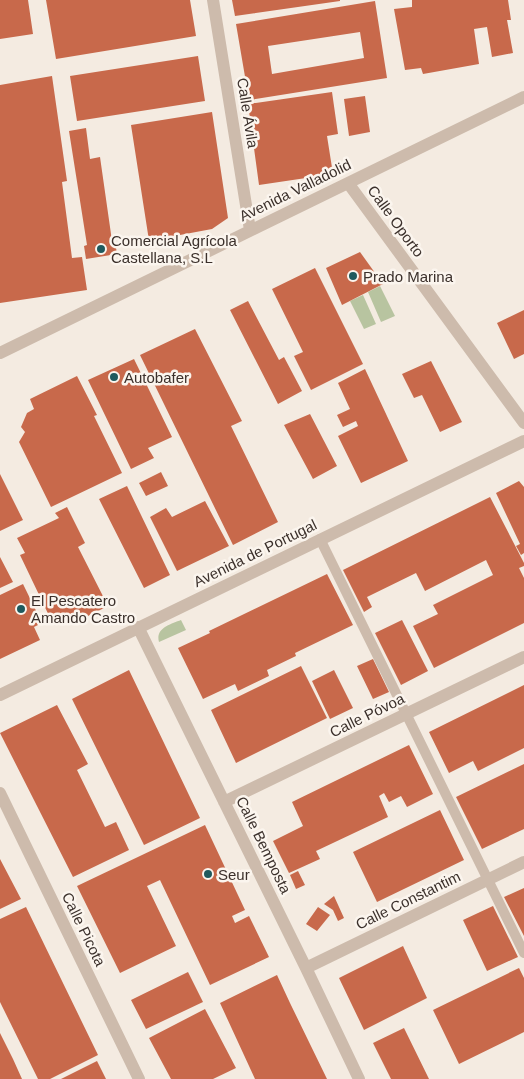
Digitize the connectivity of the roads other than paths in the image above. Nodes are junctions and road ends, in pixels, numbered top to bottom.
1 (213, 0) edge
2 (524, 97) edge
3 (348, 183) junction
4 (250, 230) junction
5 (0, 352) edge
6 (524, 423) edge
7 (524, 441) edge
8 (320, 539) junction
9 (138, 627) junction
10 (524, 657) edge
11 (0, 694) edge
12 (407, 714) junction
13 (0, 792) edge
14 (224, 802) junction
15 (524, 862) edge
16 (488, 879) junction
17 (524, 952) edge
18 (306, 968) junction
19 (139, 1079) edge
20 (359, 1079) edge

1 - 4 street, Calle Ávila
2 - 3 street, Avenida Valladolid
3 - 4 street, Avenida Valladolid
3 - 6 street, Calle Oporto
4 - 5 street, Avenida Valladolid
7 - 8 street, Avenida de Portugal
8 - 9 street, Avenida de Portugal
8 - 12 street
9 - 11 street, Avenida de Portugal
9 - 14 street, Calle Bemposta
10 - 12 street, Calle Póvoa
12 - 14 street, Calle Póvoa
12 - 16 street
13 - 19 street, Calle Picota
14 - 18 street, Calle Bemposta
15 - 16 street, Calle Constantim
16 - 17 street
16 - 18 street, Calle Constantim
18 - 20 street, Calle Bemposta

